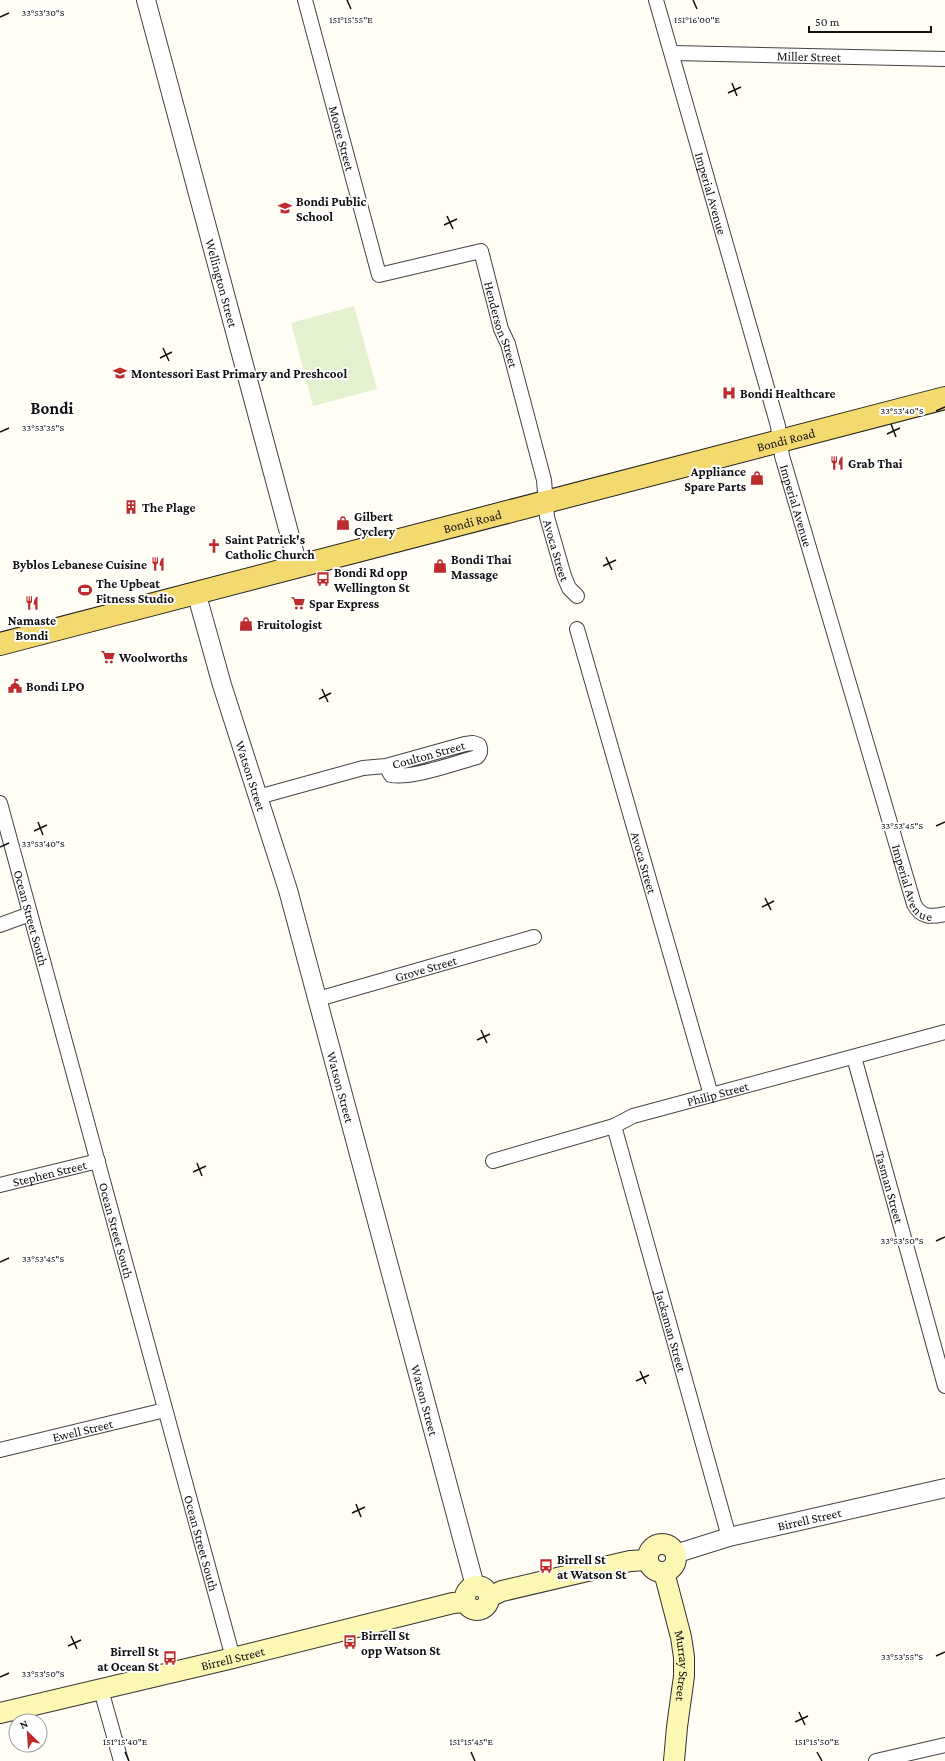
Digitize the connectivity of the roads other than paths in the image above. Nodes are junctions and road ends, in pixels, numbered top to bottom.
1 (146, 0) edge
2 (305, 0) edge
3 (656, 0) edge
4 (673, 54) junction
5 (945, 59) edge
6 (379, 276) joint
7 (945, 398) edge
8 (780, 441) junction
9 (547, 500) junction
10 (298, 566) junction
11 (196, 592) junction
12 (577, 596) dead end
13 (577, 629) dead end
14 (0, 644) edge
15 (386, 766) junction
16 (258, 797) junction
17 (0, 803) edge
18 (30, 914) junction
19 (945, 914) edge
20 (0, 925) edge
21 (534, 937) dead end
22 (318, 999) junction
23 (945, 1032) edge
24 (854, 1056) junction
25 (711, 1095) junction
26 (614, 1126) junction
27 (98, 1161) junction
28 (493, 1161) dead end
29 (0, 1185) edge
30 (945, 1386) edge
31 (165, 1410) junction
32 (0, 1450) edge
33 (945, 1488) edge
34 (729, 1537) junction
35 (676, 1554) junction
36 (648, 1560) junction
37 (664, 1572) junction
38 (477, 1595) junction
39 (233, 1658) junction
40 (101, 1690) junction
41 (0, 1713) edge
42 (945, 1745) edge
43 (121, 1761) edge
44 (674, 1761) edge
45 (876, 1761) edge

1 - 10 street, Wellington Street
2 - 6 street, Moore Street
3 - 4 street, Imperial Avenue
4 - 5 street, Miller Street
4 - 8 street, Imperial Avenue
6 - 9 street, Henderson Street
7 - 8 main road, Bondi Road
8 - 9 main road, Bondi Road
8 - 19 street, Imperial Avenue
9 - 10 main road, Bondi Road
9 - 12 street, Avoca Street
10 - 11 main road, Bondi Road
11 - 14 main road, Bondi Road
11 - 16 street, Watson Street
13 - 25 street, Avoca Street
15 - 15 street, Coulton Street
15 - 16 street, Coulton Street
16 - 22 street, Watson Street
17 - 18 street, Ocean Street South
18 - 20 street
18 - 27 street, Ocean Street South
21 - 22 street, Grove Street
22 - 38 street, Watson Street
23 - 24 street, Philip Street
24 - 25 street, Philip Street
24 - 30 street, Tasman Street
25 - 26 street, Philip Street
26 - 28 street, Philip Street
26 - 34 street, Jackaman Street
27 - 29 street, Stephen Street
27 - 31 street, Ocean Street South
31 - 32 street, Ewell Street
31 - 39 street, Ocean Street South
33 - 34 street, Birrell Street
34 - 35 street, Birrell Street
35 - 36 main road
35 - 37 main road
36 - 37 main road
36 - 38 main road, Birrell Street
37 - 44 main road, Murray Street
38 - 39 main road, Birrell Street
39 - 40 main road, Birrell Street
40 - 41 main road, Birrell Street
40 - 43 street
42 - 45 street

